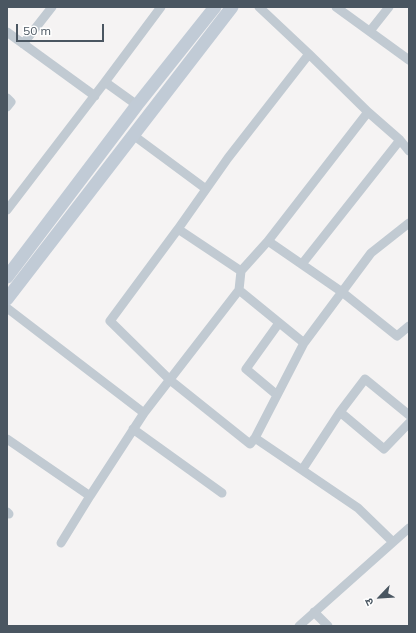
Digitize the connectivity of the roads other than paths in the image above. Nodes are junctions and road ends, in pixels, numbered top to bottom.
1 (52, 7) edge
2 (161, 7) edge
3 (215, 7) edge
4 (232, 7) edge
5 (259, 7) edge
6 (336, 7) edge
7 (389, 7) edge
8 (370, 31) junction
9 (7, 32) edge
10 (23, 44) junction
11 (309, 54) junction
12 (409, 60) edge
13 (105, 82) junction
14 (95, 96) junction
15 (7, 98) edge
16 (137, 105) junction
17 (7, 107) edge
18 (368, 112) junction
19 (133, 135) junction
20 (400, 140) junction
21 (409, 151) edge
22 (206, 189) junction
23 (7, 210) edge
24 (409, 223) edge
25 (178, 228) junction
26 (268, 241) junction
27 (302, 264) junction
28 (241, 271) junction
29 (7, 277) edge
30 (239, 290) junction
31 (342, 292) junction
32 (7, 299) edge
33 (7, 308) edge
34 (279, 323) junction
35 (409, 326) edge
36 (304, 343) junction
37 (170, 380) junction
38 (277, 395) junction
39 (144, 412) junction
40 (340, 412) junction
41 (409, 415) edge
42 (409, 423) edge
43 (133, 429) junction
44 (255, 438) junction
45 (7, 439) edge
46 (302, 470) junction
47 (222, 493) dead end
48 (90, 496) junction
49 (409, 528) edge
50 (393, 542) junction
51 (61, 543) dead end
52 (314, 612) junction
53 (299, 626) edge
54 (328, 626) edge

1 - 10 street
2 - 13 street
3 - 16 main road
4 - 19 main road
5 - 11 street
6 - 8 street
7 - 8 street
8 - 12 street
9 - 10 street
10 - 14 street
11 - 18 street
11 - 22 street
13 - 14 street
13 - 16 street
14 - 23 street
15 - 17 street
16 - 29 main road
18 - 20 street
18 - 26 street
19 - 22 street
19 - 32 main road
20 - 21 street
20 - 27 street
22 - 25 street
24 - 31 street
25 - 28 street
25 - 37 street
26 - 27 street
26 - 28 street
27 - 31 street
28 - 30 street
30 - 34 street
30 - 37 street
31 - 35 street
31 - 36 street
33 - 39 street
34 - 36 street
34 - 38 street
36 - 38 street
37 - 39 street
37 - 44 street
38 - 44 street
39 - 43 street
40 - 41 street
40 - 42 street
40 - 46 street
43 - 47 street
43 - 48 street
44 - 46 street
45 - 48 street
46 - 50 street
48 - 51 street
49 - 50 street
50 - 52 street
52 - 53 street
52 - 54 street

